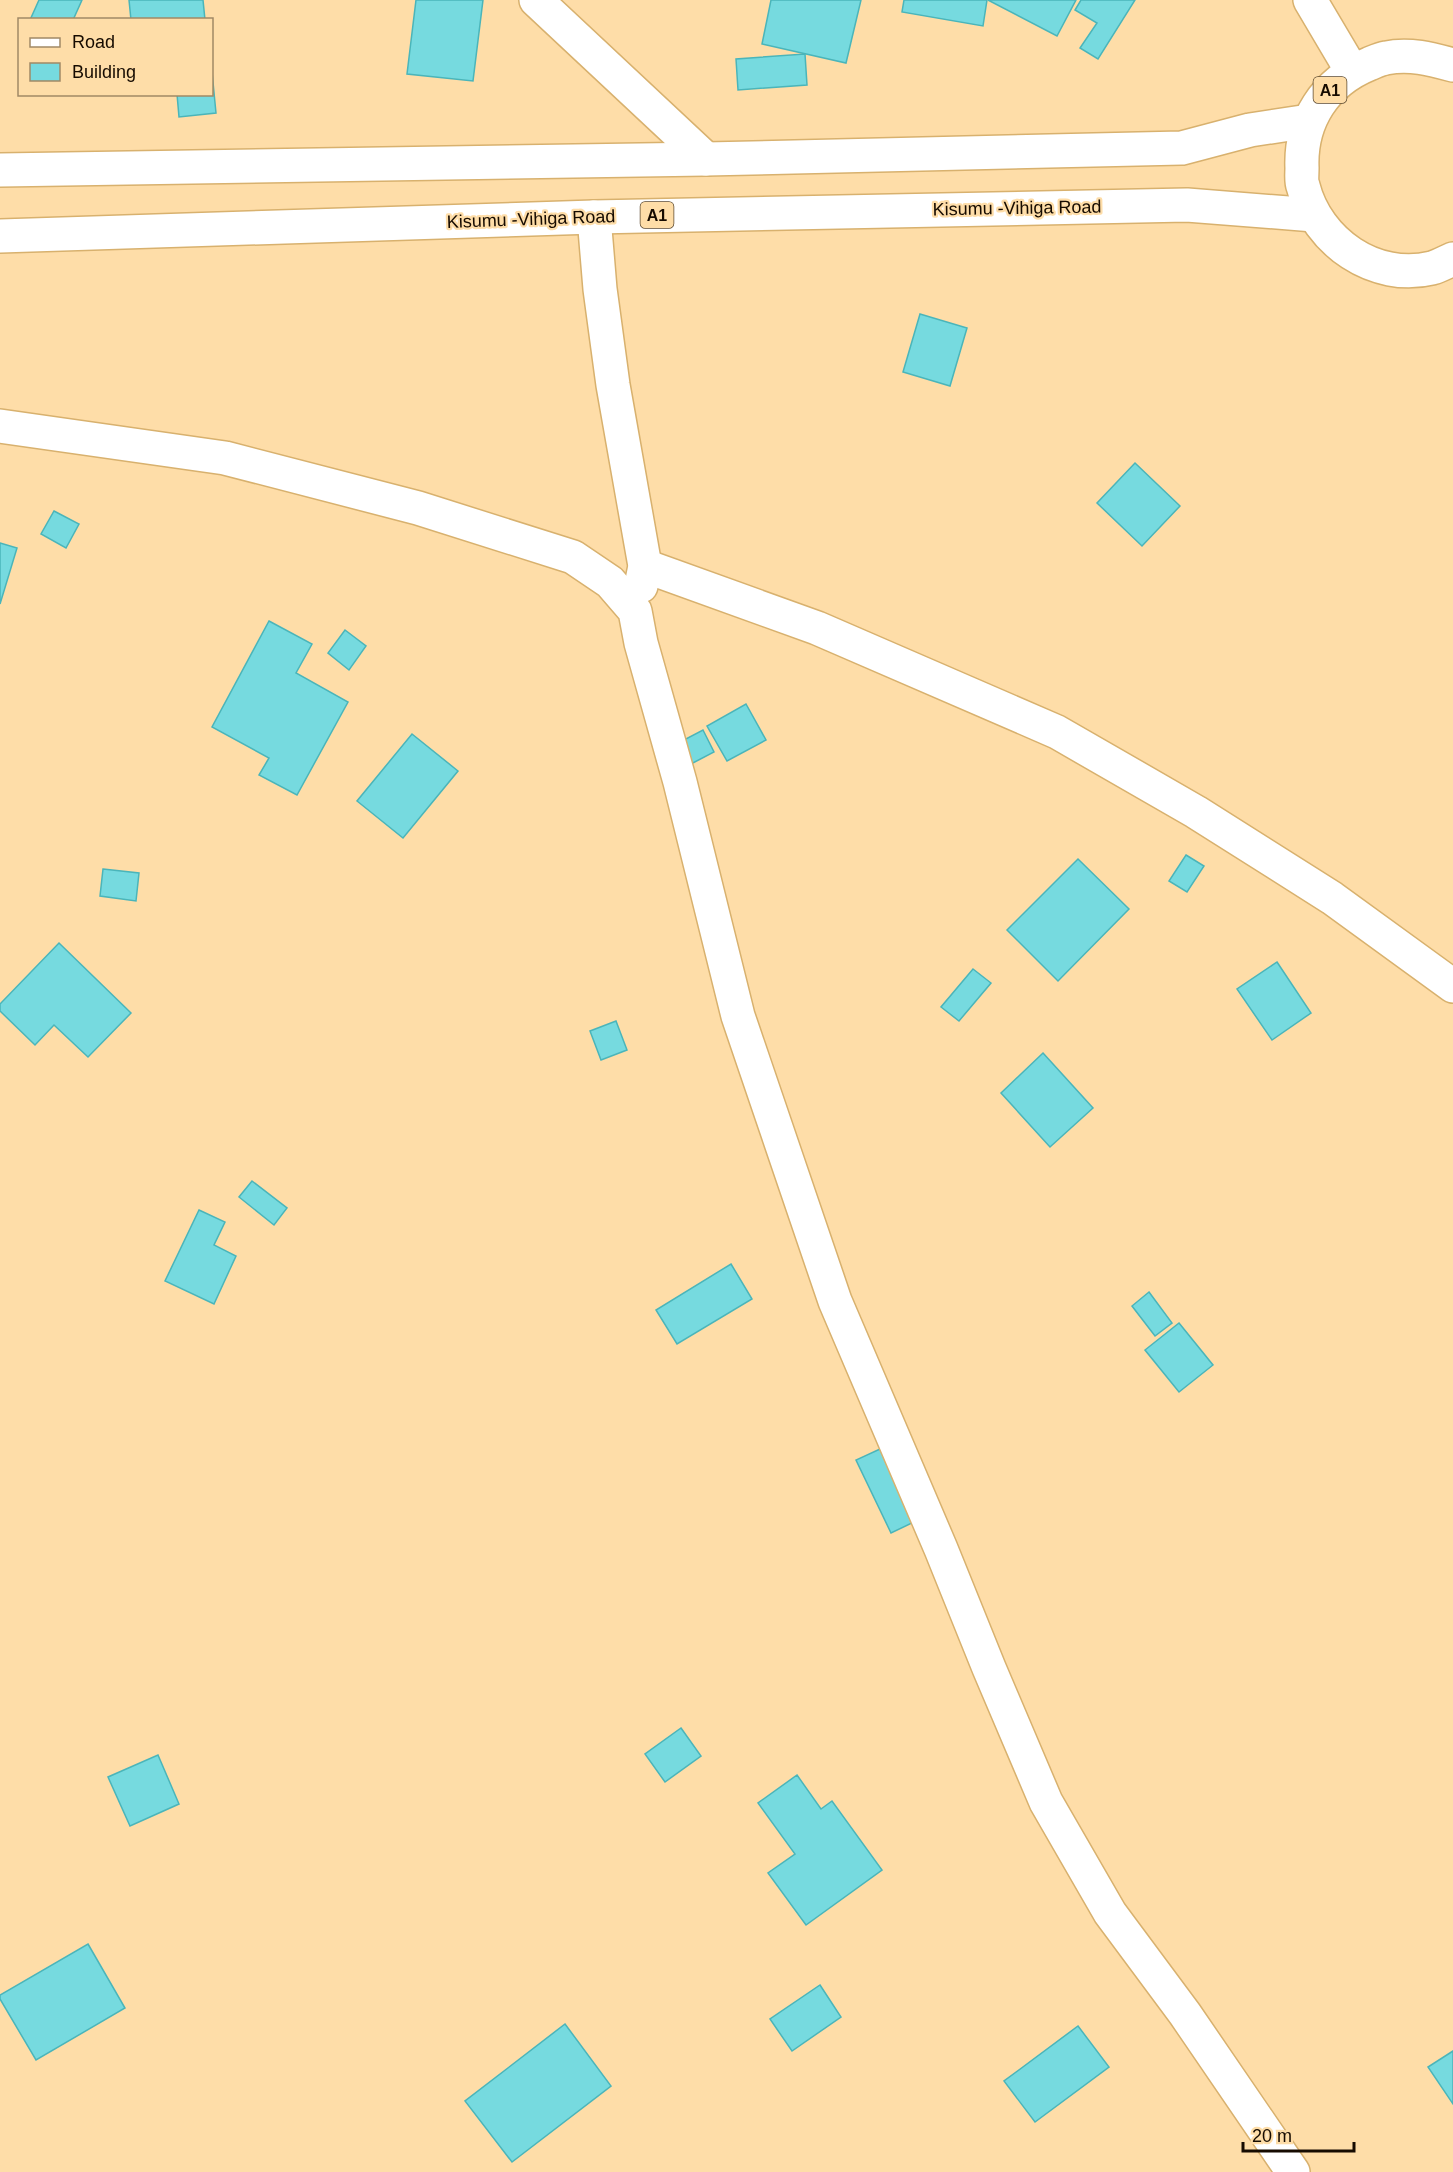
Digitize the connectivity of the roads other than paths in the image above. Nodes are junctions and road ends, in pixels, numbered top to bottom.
1 (536, 0) edge
2 (1310, 0) edge
3 (1453, 65) edge
4 (1352, 71) junction
5 (1309, 122) junction
6 (706, 159) junction
7 (0, 170) edge
8 (1314, 215) junction
9 (594, 217) junction
10 (0, 236) edge
11 (1453, 259) edge
12 (0, 426) edge
13 (645, 566) junction
14 (635, 611) junction
15 (1453, 986) edge
16 (1293, 2172) edge

1 - 6 main road
2 - 4 main road
3 - 4 main road, A1
4 - 5 main road, A1
5 - 6 main road, A1
5 - 8 main road, A1
6 - 7 main road, A1
8 - 9 main road, Kisumu -Vihiga Road / A1
8 - 11 main road, A1
9 - 10 main road, Kisumu -Vihiga Road / A1
9 - 13 main road
12 - 14 main road
13 - 14 main road
13 - 15 main road
14 - 16 main road

